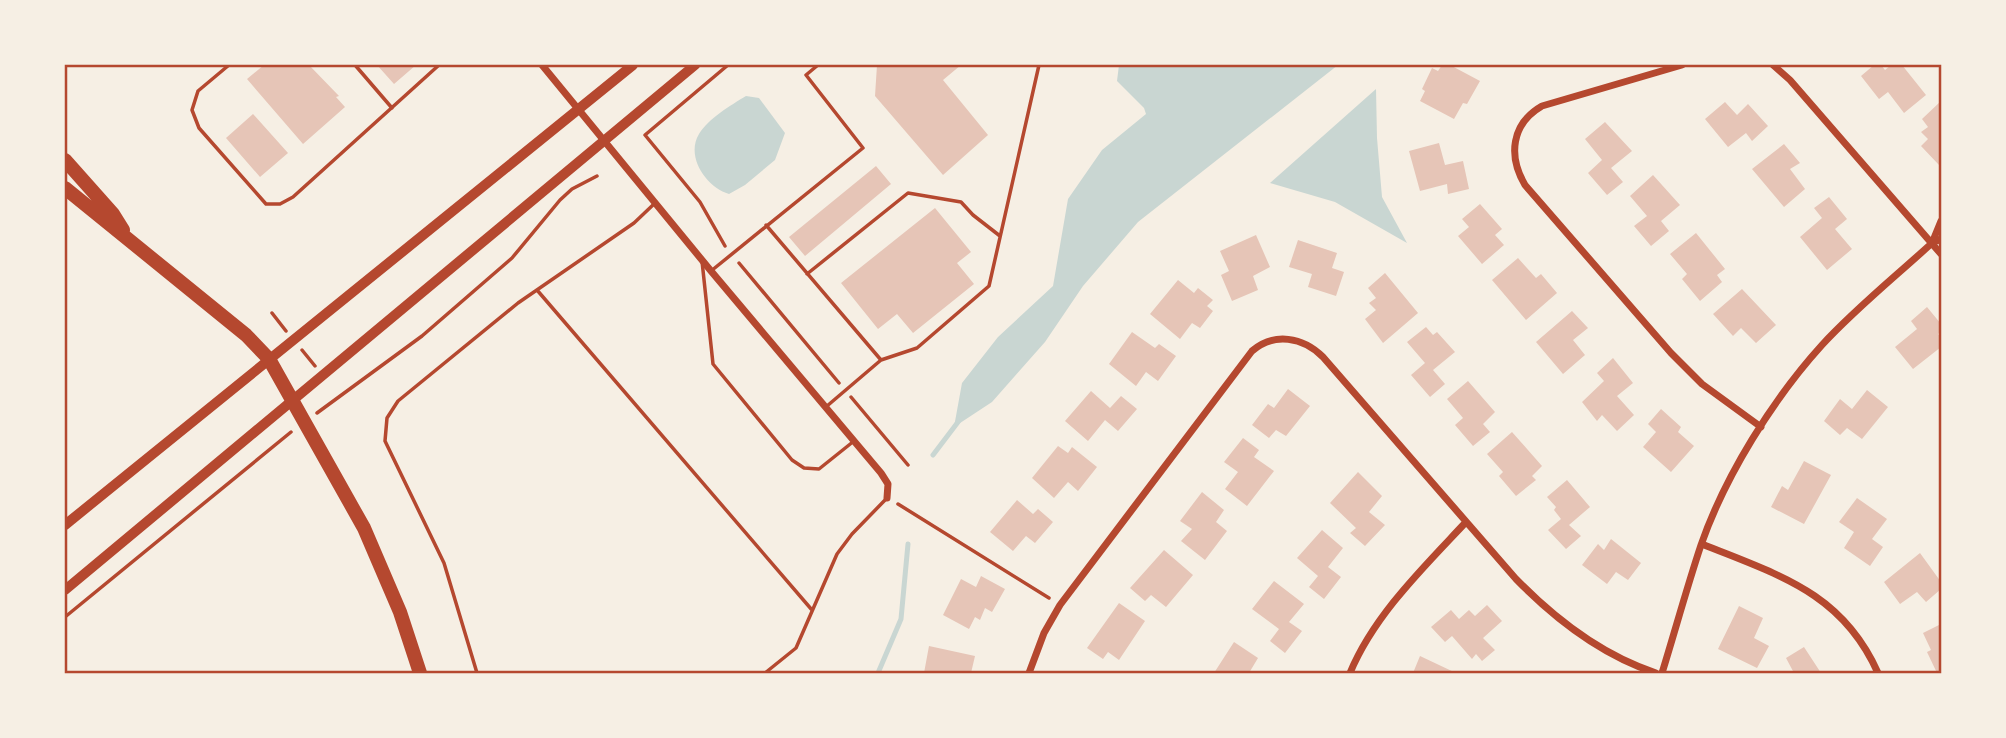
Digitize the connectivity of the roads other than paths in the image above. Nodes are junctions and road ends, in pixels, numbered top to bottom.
1 (229, 65) edge
2 (355, 65) edge
3 (439, 65) edge
4 (542, 65) edge
5 (633, 65) edge
6 (695, 65) edge
7 (818, 65) edge
8 (1039, 65) edge
9 (1682, 65) edge
10 (1773, 65) edge
11 (392, 107) junction
12 (579, 109) junction
13 (604, 140) junction
14 (65, 160) edge
15 (65, 188) edge
16 (656, 203) junction
17 (1941, 221) edge
18 (766, 225) junction
19 (1000, 236) junction
20 (1941, 239) edge
21 (132, 243) junction
22 (1932, 243) junction
23 (1941, 254) edge
24 (701, 259) junction
25 (711, 271) junction
26 (807, 274) junction
27 (537, 290) junction
28 (269, 359) junction
29 (881, 360) junction
30 (293, 401) junction
31 (826, 408) junction
32 (1761, 427) junction
33 (854, 441) junction
34 (887, 498) joint
35 (1466, 522) junction
36 (65, 525) edge
37 (1702, 544) junction
38 (65, 590) edge
39 (812, 610) junction
40 (420, 673) edge
41 (477, 673) edge
42 (765, 673) edge
43 (1029, 673) edge
44 (1350, 673) edge
45 (1656, 673) edge
46 (1662, 673) edge
47 (1878, 673) edge

1 - 11 lane
2 - 11 lane
3 - 11 lane
4 - 12 street
5 - 12 main road
6 - 13 main road
7 - 18 lane
8 - 19 lane
9 - 32 street
10 - 22 street
12 - 13 street
12 - 28 main road
13 - 16 street
13 - 30 main road
14 - 21 highway
15 - 21 highway
16 - 24 street
16 - 27 lane
17 - 22 street
18 - 25 lane
18 - 26 lane
19 - 26 lane
19 - 29 lane
20 - 22 street
21 - 28 highway
22 - 23 street
22 - 32 street
24 - 25 street
24 - 33 lane
25 - 31 street
26 - 29 lane
27 - 39 lane
27 - 41 lane
28 - 30 highway
28 - 36 main road
29 - 31 lane
30 - 38 main road
30 - 40 highway
31 - 33 street
32 - 37 street
33 - 34 street
34 - 39 lane
35 - 43 street
35 - 44 street
35 - 45 street
37 - 46 street
37 - 47 street
39 - 42 lane

